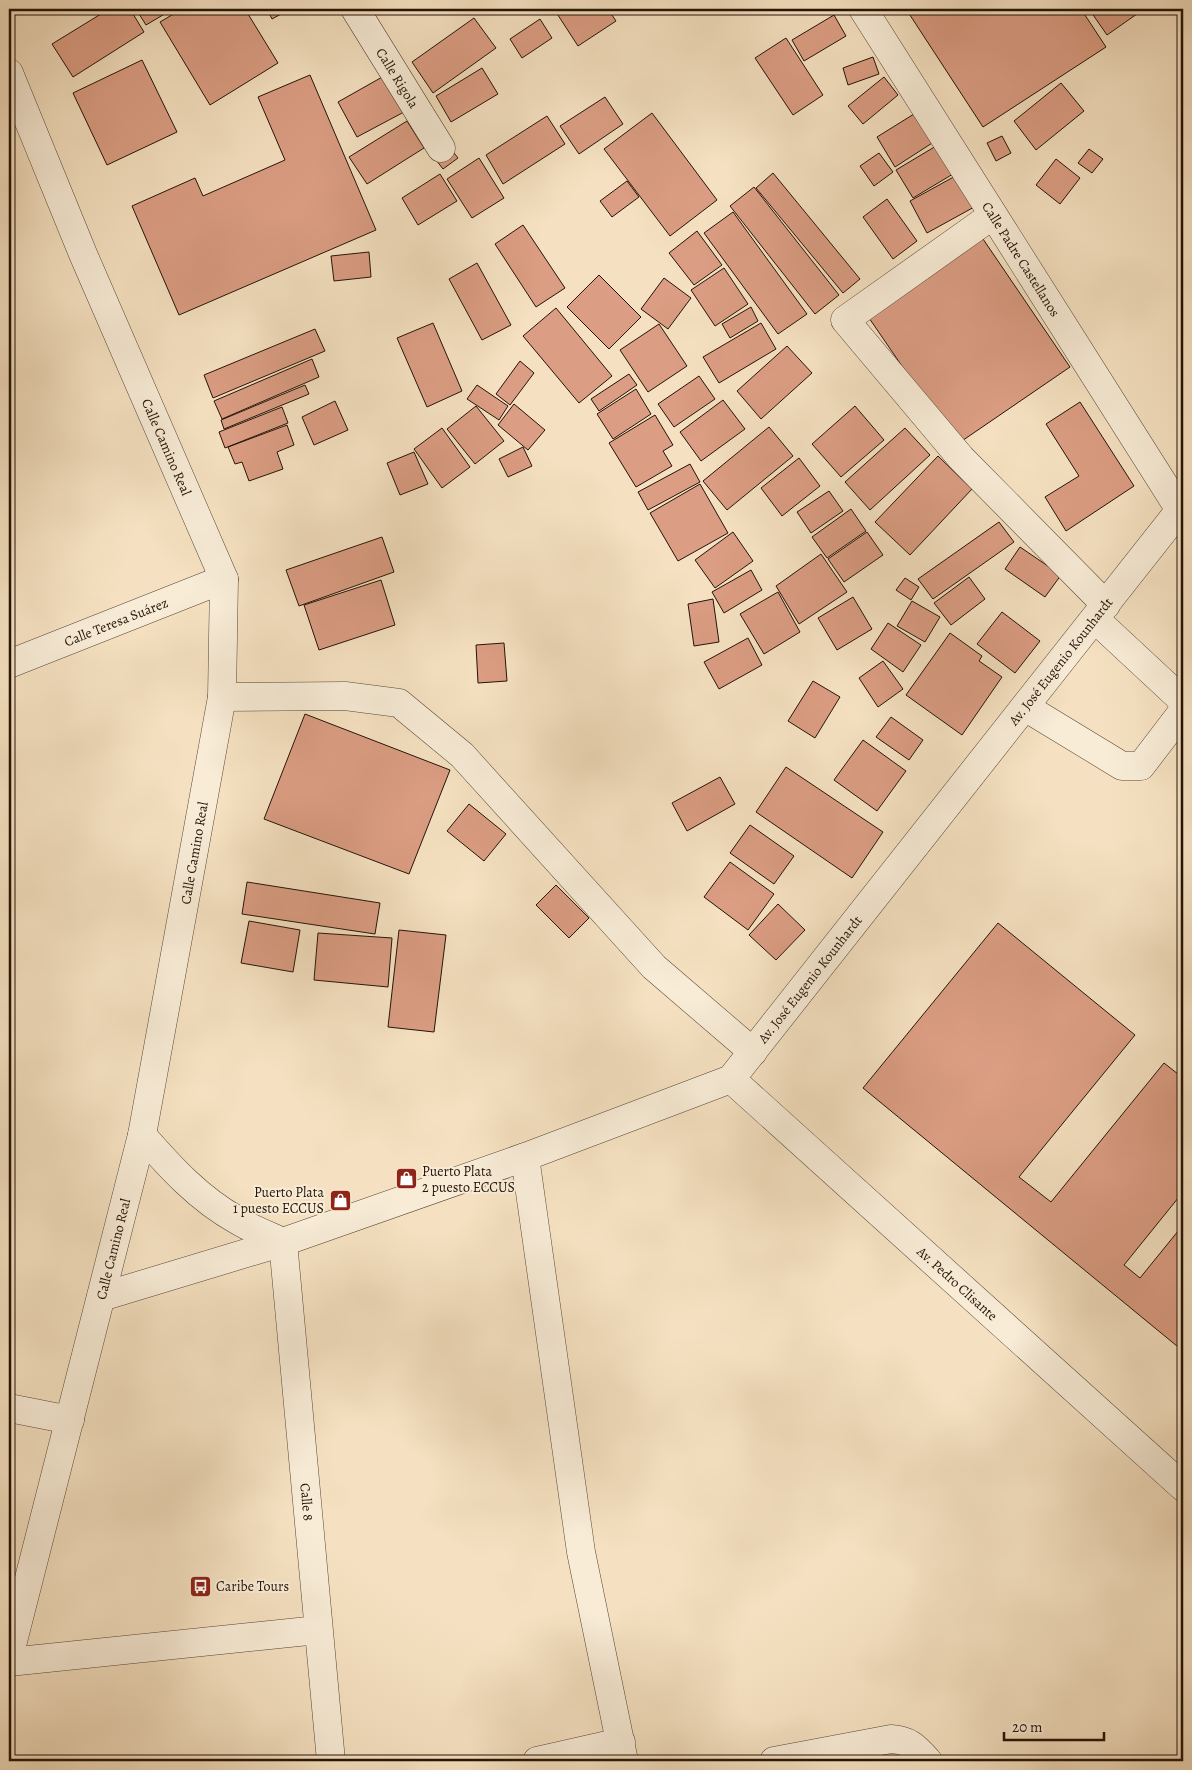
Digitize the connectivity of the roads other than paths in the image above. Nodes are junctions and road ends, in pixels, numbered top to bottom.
1 (355, 9) edge
2 (863, 9) edge
3 (9, 73) edge
4 (441, 148) dead end
5 (993, 215) junction
6 (1182, 508) edge
7 (224, 579) junction
8 (1100, 612) junction
9 (9, 664) edge
10 (222, 697) junction
11 (1183, 706) edge
12 (1025, 707) junction
13 (1183, 711) edge
14 (753, 1052) junction
15 (732, 1079) junction
16 (142, 1135) junction
17 (525, 1157) junction
18 (283, 1242) junction
19 (101, 1297) junction
20 (9, 1408) edge
21 (70, 1420) junction
22 (1183, 1487) edge
23 (318, 1630) junction
24 (9, 1657) edge
25 (9, 1662) edge
26 (622, 1752) edge
27 (331, 1761) edge
28 (537, 1761) edge
29 (774, 1761) edge
30 (928, 1761) edge

1 - 4 street, Calle Rigola
2 - 5 street, Calle Padre Castellanos
3 - 7 street, Calle Camino Real
5 - 6 street, Calle Padre Castellanos
5 - 8 street
6 - 8 street, Av. José Eugenio Kounhardt
7 - 9 street, Calle Teresa Suárez
7 - 10 street, Calle Camino Real
8 - 11 street
8 - 12 street, Av. José Eugenio Kounhardt
10 - 14 street
10 - 16 street, Calle Camino Real
12 - 13 street
12 - 14 street, Av. José Eugenio Kounhardt
14 - 15 street, Av. José Eugenio Kounhardt
15 - 17 street
15 - 22 street, Av. Pedro Clisante
16 - 18 street
16 - 19 street, Calle Camino Real
17 - 18 street
17 - 26 street
18 - 19 street
18 - 23 street, Calle 8
19 - 21 street, Calle Camino Real
20 - 21 street
21 - 24 street, Calle Camino Real
23 - 25 street
23 - 27 street, Calle 8
26 - 28 street
29 - 30 street

